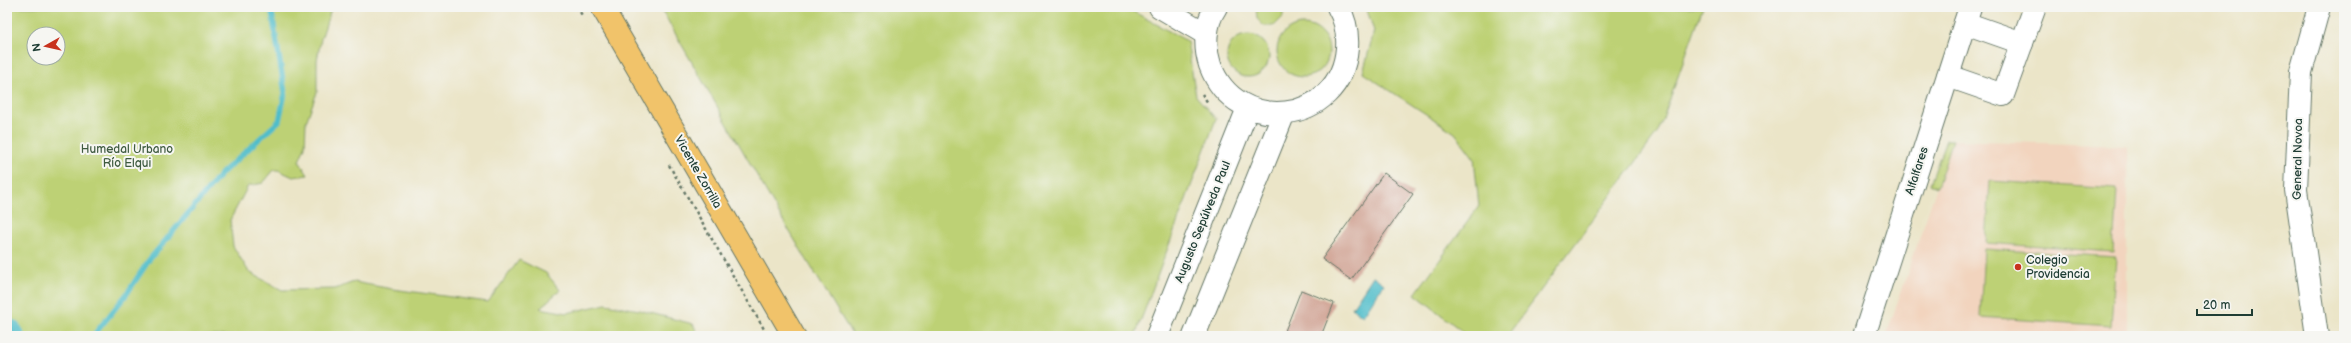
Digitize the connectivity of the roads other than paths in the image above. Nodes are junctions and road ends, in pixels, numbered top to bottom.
1 (1216, 7) edge
2 (1338, 7) edge
3 (2035, 7) edge
4 (2319, 7) edge
5 (1151, 9) edge
6 (593, 13) edge
7 (1968, 15) edge
8 (1206, 34) junction
9 (2022, 43) junction
10 (1948, 76) junction
11 (1248, 108) junction
12 (1284, 113) junction
13 (794, 336) edge
14 (1157, 336) edge
15 (1194, 336) edge
16 (1864, 336) edge
17 (2316, 336) edge

1 - 8 street
2 - 12 street
3 - 9 street
4 - 17 street, General Novoa
5 - 8 street
6 - 13 main road, Vicente Zorrilla
7 - 9 street
7 - 10 street, Alfalfares
8 - 11 street
9 - 10 street
10 - 16 street, Alfalfares
11 - 12 street
11 - 14 street, Augusto Sepúlveda Paul
12 - 15 street

